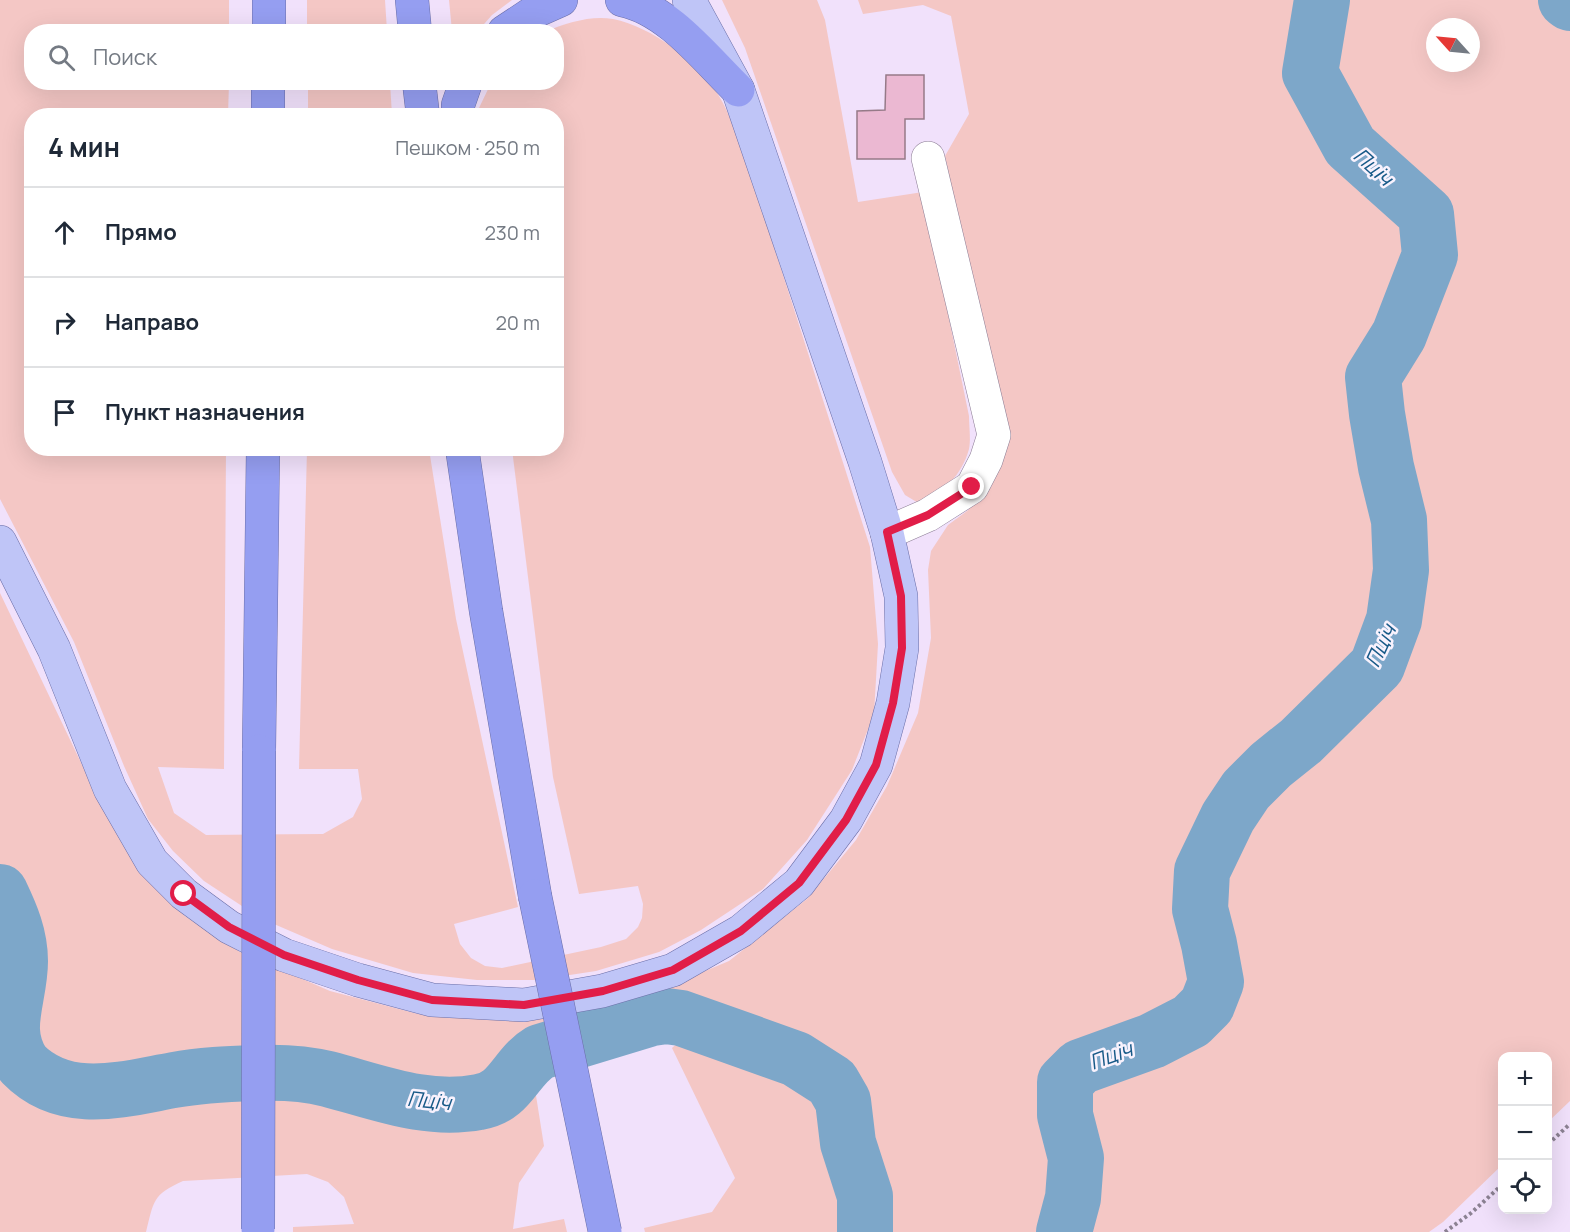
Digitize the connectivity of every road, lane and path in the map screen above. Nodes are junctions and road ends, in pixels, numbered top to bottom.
1 (269, 0) edge
2 (412, 0) edge
3 (561, 0) edge
4 (622, 0) edge
5 (689, 0) edge
6 (269, 24) edge
7 (414, 24) edge
8 (516, 24) edge
9 (268, 90) edge
10 (420, 90) edge
11 (463, 90) edge
12 (738, 90) junction
13 (268, 108) edge
14 (422, 108) edge
15 (458, 108) edge
16 (928, 158) dead end
17 (263, 456) edge
18 (463, 456) edge
19 (887, 532) junction
20 (0, 542) edge
21 (1570, 1124) edge
22 (1552, 1140) edge
23 (1498, 1189) edge
24 (258, 1230) edge
25 (605, 1232) edge
26 (1445, 1232) edge

1 - 6 highway
2 - 7 highway
3 - 8 highway
4 - 12 highway
5 - 12 main road
9 - 13 highway
10 - 14 highway
11 - 15 highway
12 - 19 main road
16 - 19 lane
17 - 24 highway, bridge
18 - 25 highway, bridge
19 - 20 main road
21 - 22 path
23 - 26 path

